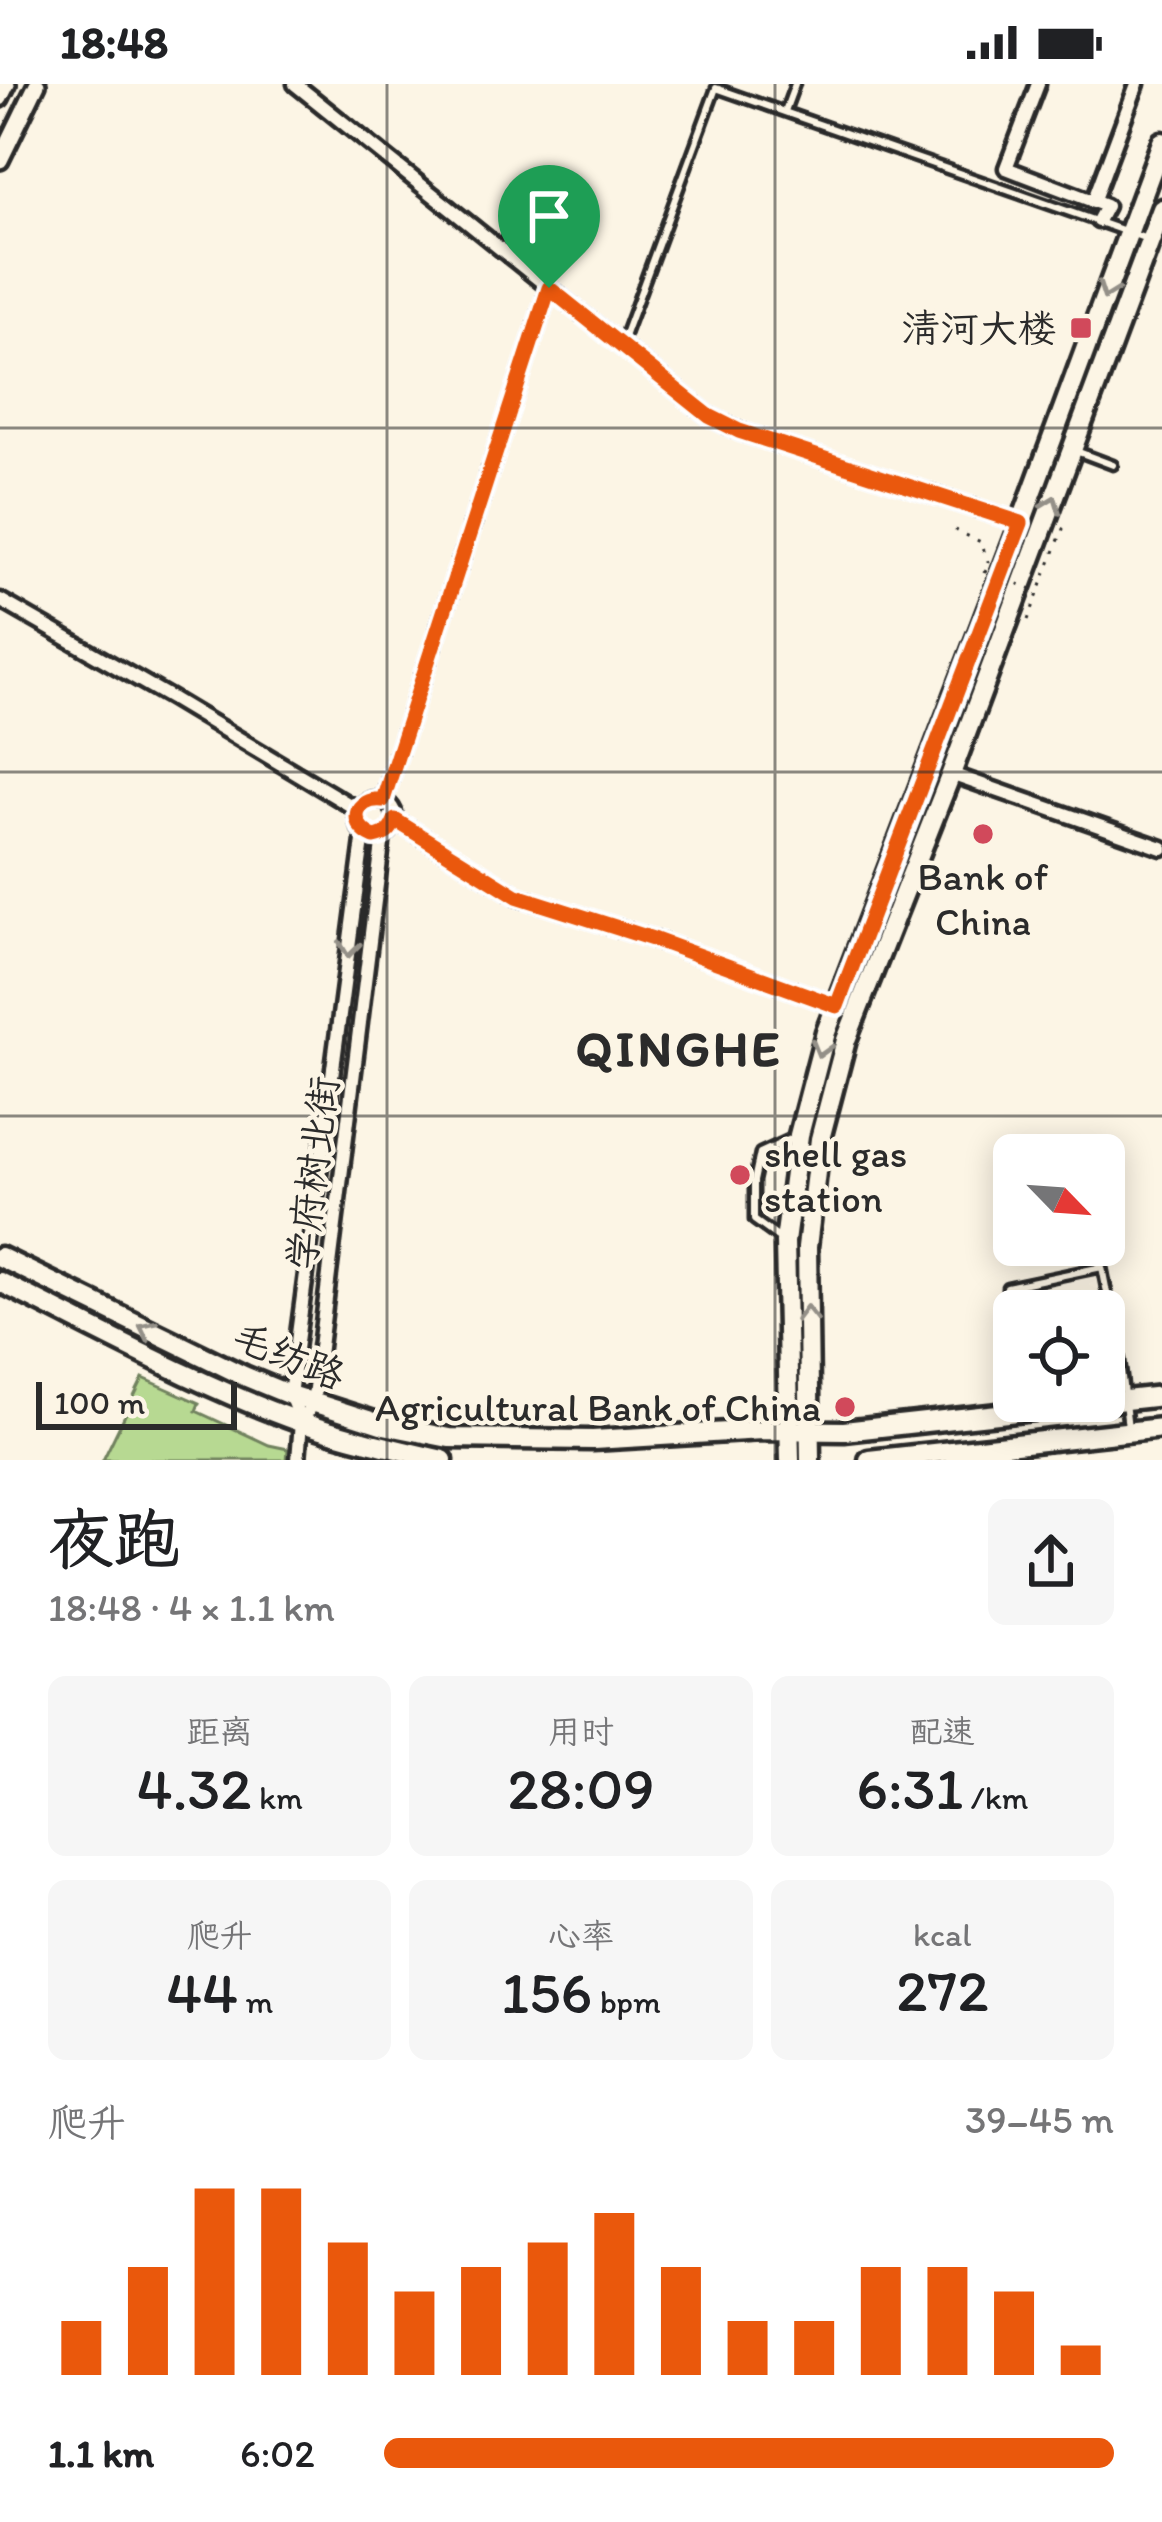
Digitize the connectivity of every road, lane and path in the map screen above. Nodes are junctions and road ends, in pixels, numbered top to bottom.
1 (7, 84) edge
2 (37, 84) edge
3 (295, 84) edge
4 (795, 84) edge
5 (1039, 84) edge
6 (1137, 84) edge
7 (0, 98) edge
8 (784, 111) junction
9 (1162, 142) edge
10 (0, 160) edge
11 (1093, 202) junction
12 (1162, 209) edge
13 (1098, 221) junction
14 (1129, 232) junction
15 (1150, 240) junction
16 (549, 288) junction
17 (621, 346) junction
18 (1072, 449) junction
19 (1113, 465) dead end
20 (1021, 523) junction
21 (1057, 526) dead end
22 (955, 530) dead end
23 (1040, 592) junction
24 (0, 600) edge
25 (1022, 618) dead end
26 (951, 774) junction
27 (383, 800) junction
28 (358, 810) junction
29 (395, 820) junction
30 (364, 833) junction
31 (383, 836) junction
32 (1162, 848) edge
33 (837, 1006) junction
34 (799, 1135) junction
35 (785, 1243) junction
36 (0, 1256) edge
37 (0, 1282) edge
38 (1006, 1290) edge
39 (1106, 1290) edge
40 (1125, 1394) edge
41 (290, 1395) junction
42 (1162, 1396) edge
43 (1126, 1400) junction
44 (313, 1403) junction
45 (993, 1416) edge
46 (301, 1422) junction
47 (1162, 1428) edge
48 (799, 1431) junction
49 (1129, 1432) junction
50 (298, 1460) edge
51 (442, 1460) edge
52 (790, 1460) edge
53 (810, 1460) edge
54 (868, 1460) edge

1 - 7 street
2 - 10 street
3 - 16 street
4 - 8 lane
5 - 11 street
6 - 11 street
8 - 13 lane
8 - 17 lane
9 - 14 main road
11 - 13 street
12 - 15 main road
13 - 14 lane
14 - 15 lane
14 -> 20 main road
15 - 18 main road
16 - 17 street
16 - 27 street
17 - 20 street
18 - 19 lane
26 -> 18 main road
20 - 33 main road
21 - 23 path
22 - 23 path, bridge
23 - 25 path
24 - 28 street
26 - 32 street
48 -> 26 main road
27 - 28 street
27 - 29 street
28 - 30 street
29 - 31 street
29 - 33 street
30 - 31 street
30 -> 41 street, 学府树北街
31 - 44 street, 学府树北街
33 -> 34 main road
34 - 35 main road
34 - 35 lane
35 - 48 main road
41 -> 36 main road, 毛纺路
37 - 46 main road, 毛纺路
38 - 39 lane
40 - 43 lane
41 - 44 main road, 毛纺路
41 - 46 street, 学府树北街
42 - 43 main road, 毛纺路
43 - 49 lane
44 - 46 street, 学府树北街
44 - 48 main road, 毛纺路
45 - 48 main road, 毛纺路
46 - 50 street
46 - 51 main road, 毛纺路
47 - 49 main road
48 - 52 main road
48 - 53 main road
49 - 54 main road

